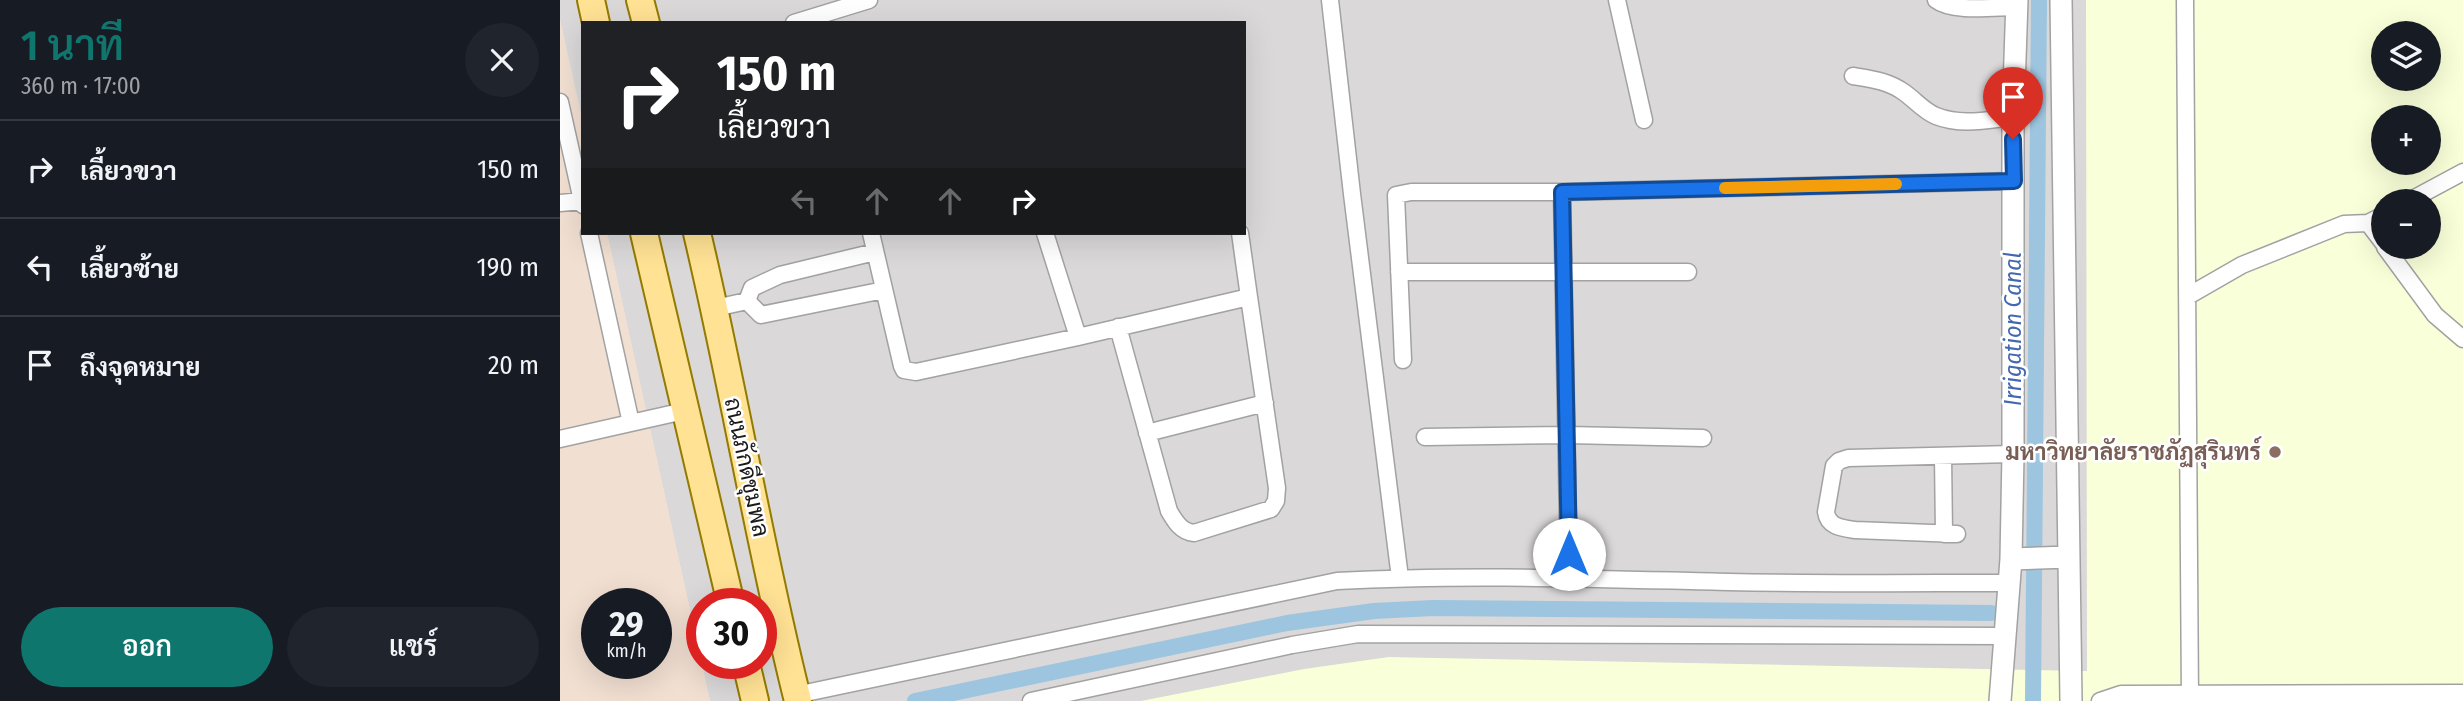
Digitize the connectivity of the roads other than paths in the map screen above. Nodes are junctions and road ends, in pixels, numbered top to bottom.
1 (591, 0) edge
2 (640, 0) edge
3 (869, 0) edge
4 (1330, 0) edge
5 (1617, 0) edge
6 (1936, 0) edge
7 (2061, 0) edge
8 (2185, 0) edge
9 (2017, 3) edge
10 (596, 21) edge
11 (645, 21) edge
12 (801, 21) edge
13 (1853, 76) dead end
14 (560, 102) edge
15 (2013, 117) junction
16 (1644, 120) dead end
17 (565, 144) edge
18 (2463, 172) edge
19 (2014, 181) junction
20 (2431, 189) edge
21 (1562, 192) junction
22 (581, 200) edge
23 (560, 203) edge
24 (581, 203) edge
25 (2371, 222) edge
26 (2368, 223) junction
27 (2371, 227) edge
28 (589, 235) edge
29 (644, 235) edge
30 (697, 235) edge
31 (871, 235) edge
32 (1046, 235) edge
33 (1240, 235) edge
34 (875, 252) junction
35 (2394, 259) edge
36 (1564, 270) junction
37 (1399, 272) junction
38 (1688, 272) dead end
39 (884, 290) junction
40 (2188, 296) junction
41 (1249, 297) junction
42 (747, 300) junction
43 (715, 308) junction
44 (1118, 327) junction
45 (1078, 337) junction
46 (2463, 339) edge
47 (1403, 360) dead end
48 (1265, 403) junction
49 (684, 411) junction
50 (631, 423) junction
51 (1147, 433) junction
52 (1568, 435) junction
53 (1424, 437) dead end
54 (1703, 438) dead end
55 (560, 439) edge
56 (2013, 454) junction
57 (1943, 456) junction
58 (2061, 557) junction
59 (2016, 559) junction
60 (1400, 578) junction
61 (1569, 578) junction
62 (2009, 583) junction
63 (727, 588) edge
64 (2005, 636) junction
65 (750, 679) edge
66 (2463, 693) edge
67 (2190, 697) edge
68 (797, 698) edge
69 (755, 701) edge
70 (1031, 701) edge
71 (2000, 701) edge
72 (2071, 701) edge
73 (2101, 701) edge

1 - 10 main road
2 - 11 main road
3 - 12 street
4 - 60 street
5 - 16 street
6 - 9 street
7 - 58 street
8 - 40 street
9 - 15 street
13 - 15 street
14 - 17 street
15 - 19 street
17 - 22 street
18 - 20 street
19 - 21 street
19 - 56 street
21 - 36 street
21 - 37 street
23 - 24 street
25 - 26 street
26 - 27 street
26 - 40 street
28 - 50 street
29 - 49 main road, ถนนภักดีชุมพล
30 - 43 main road, ถนนภักดีชุมพล
31 - 34 street
32 - 45 street
33 - 41 street
34 - 39 street
34 - 42 street
35 - 46 street
36 - 37 street
36 - 38 street
36 - 52 street
37 - 47 street
39 - 42 street
39 - 45 street
40 - 67 street
41 - 44 street
41 - 48 street
42 - 43 street
43 - 68 main road, ถนนภักดีชุมพล
44 - 45 street
44 - 51 street
48 - 51 street
48 - 51 street
49 - 50 street
49 - 63 main road, ถนนภักดีชุมพล
50 - 55 street
52 - 53 street
52 - 54 street
52 - 61 street
56 - 57 street
56 - 59 street
57 - 57 street
58 - 59 street
58 - 72 street
59 - 62 street
60 - 61 street
60 - 68 street
61 - 62 street
62 - 64 street
64 - 70 street
64 - 71 street
65 - 69 main road
66 - 67 street
67 - 73 street

